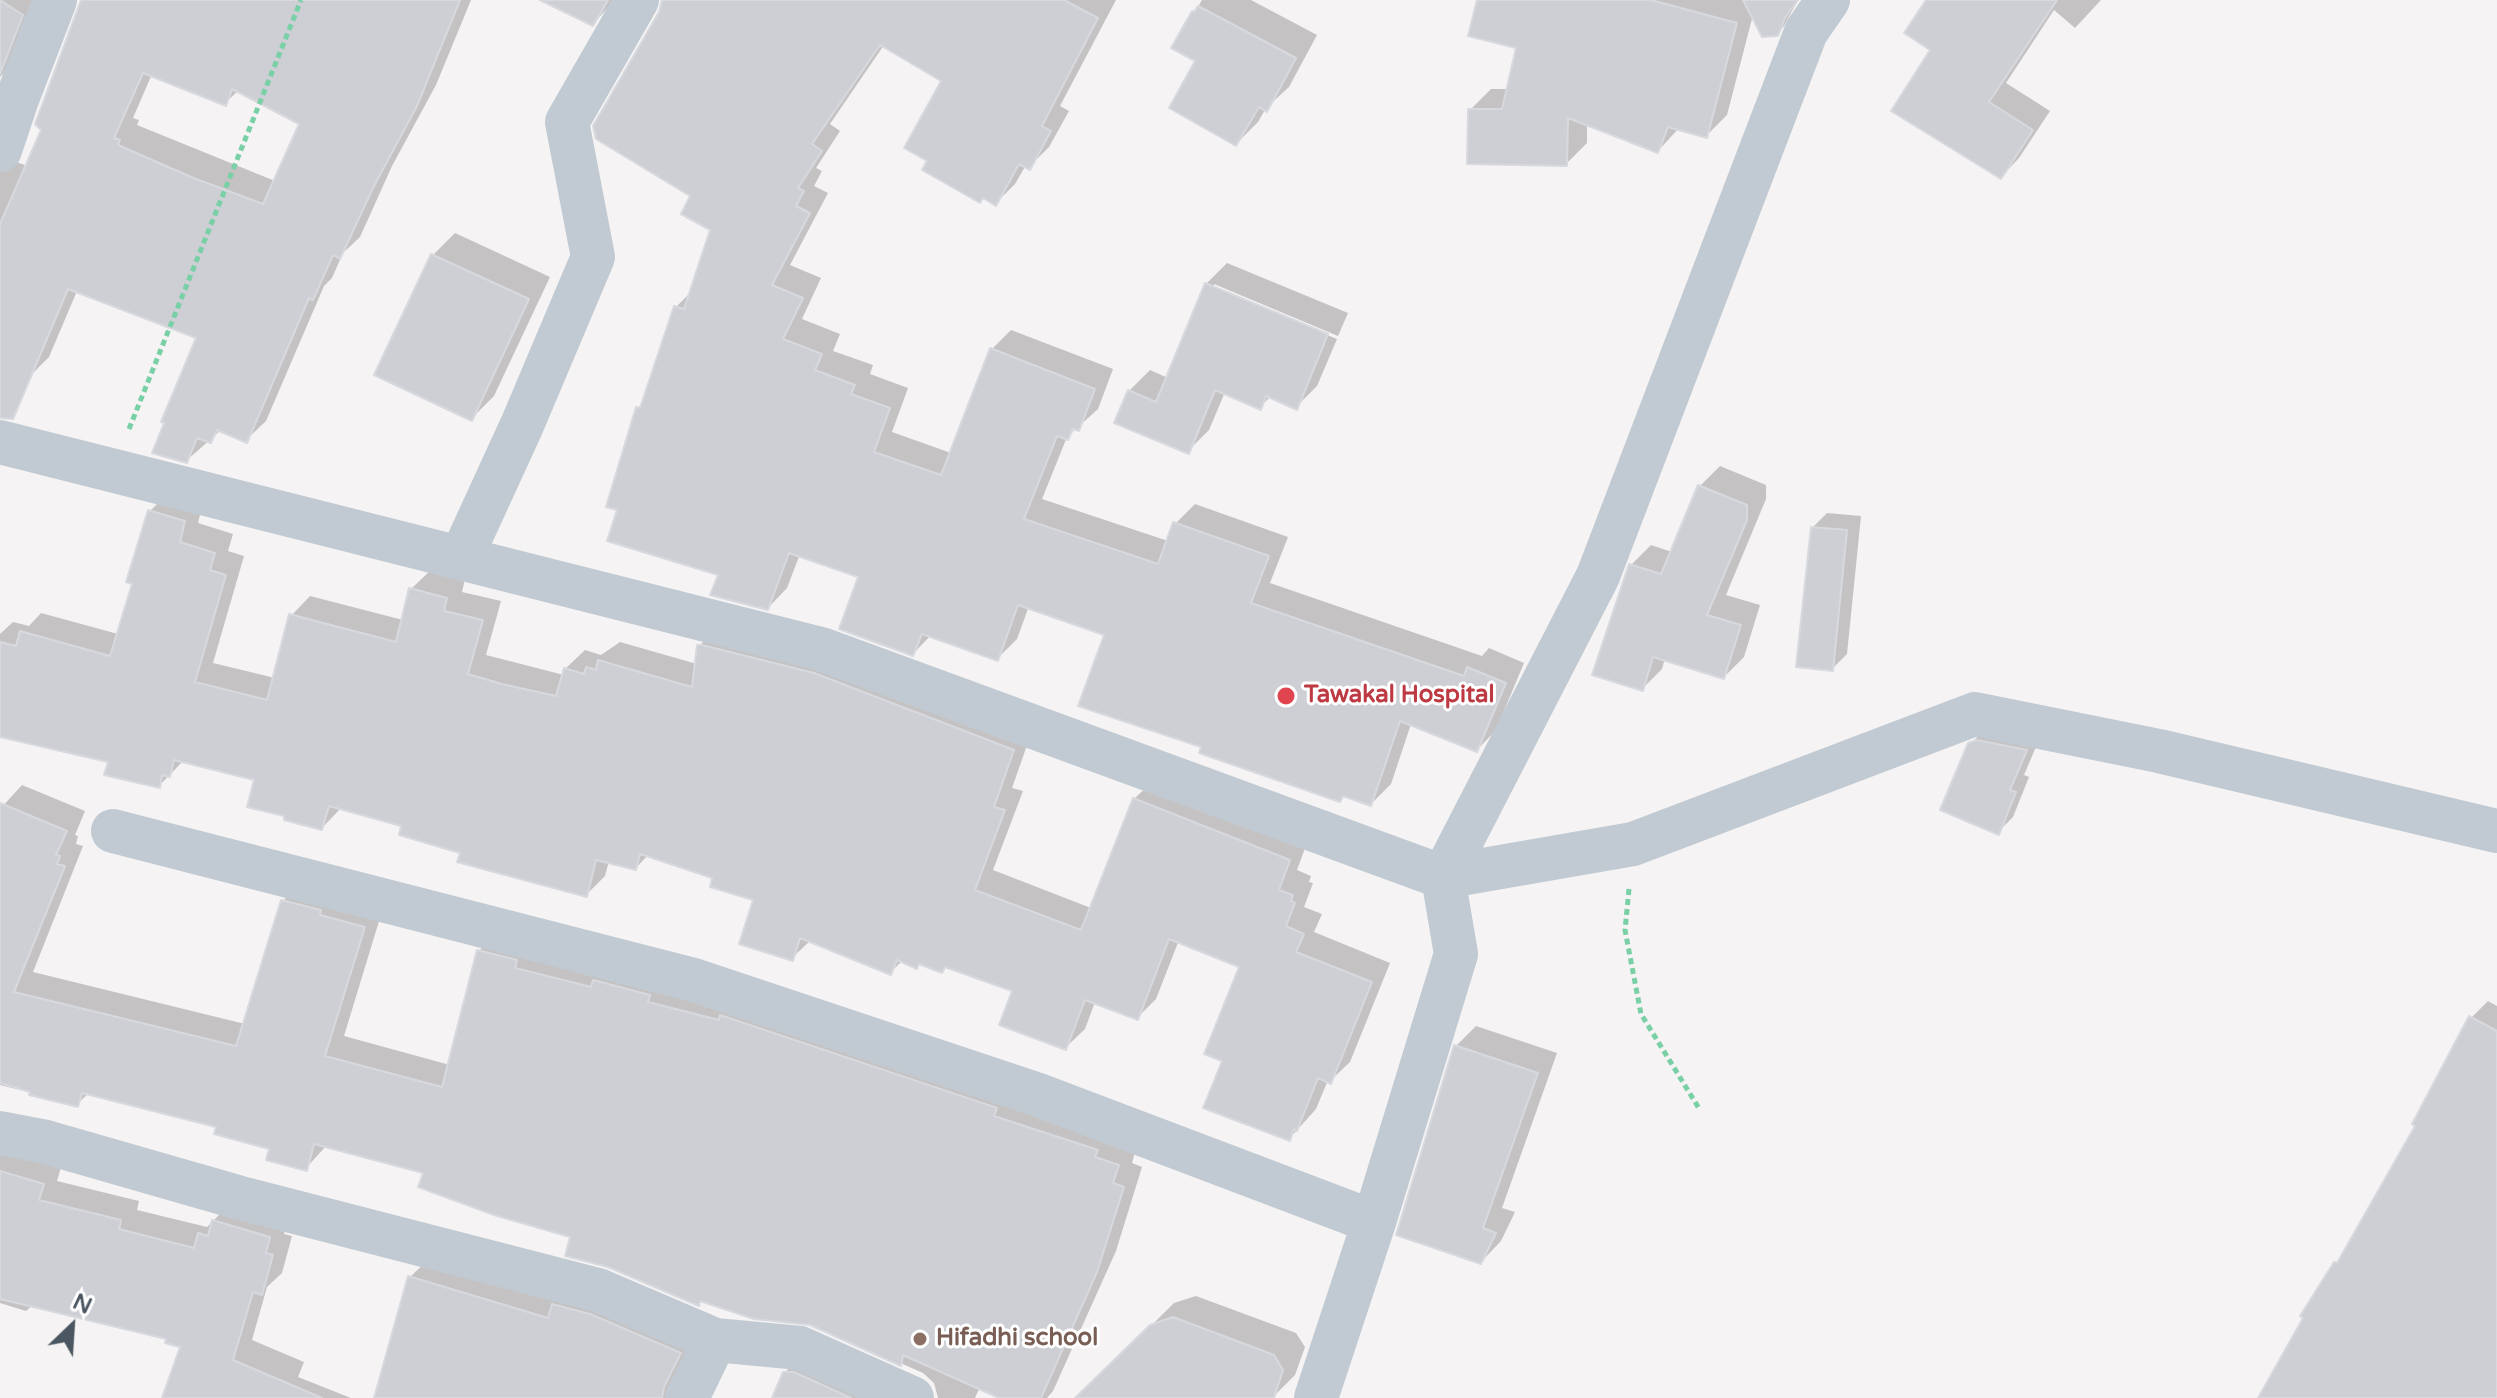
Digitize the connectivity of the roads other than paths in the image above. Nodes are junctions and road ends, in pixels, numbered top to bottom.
1 (55, 0) edge
2 (637, 0) edge
3 (1824, 2) edge
4 (0, 150) edge
5 (0, 442) edge
6 (461, 558) junction
7 (113, 831) dead end
8 (2497, 831) edge
9 (1443, 877) junction
10 (0, 1133) edge
11 (1374, 1222) junction
12 (715, 1340) junction
13 (687, 1398) edge
14 (912, 1398) edge
15 (1316, 1398) edge

1 - 4 street
2 - 6 street
3 - 9 street
5 - 6 street
6 - 9 street
7 - 11 street
8 - 9 street
9 - 11 street
10 - 12 street
11 - 15 street
12 - 13 street
12 - 14 street

